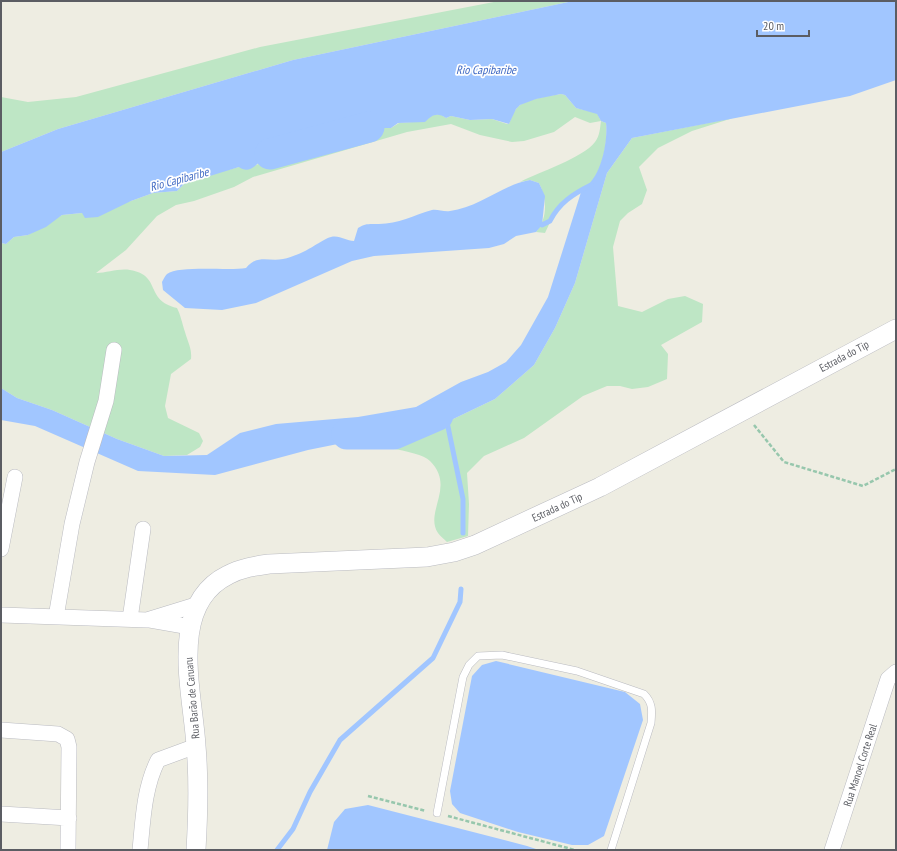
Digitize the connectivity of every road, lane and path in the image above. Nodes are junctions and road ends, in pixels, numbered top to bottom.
1 (896, 329) edge
2 (114, 350) dead end
3 (742, 411) junction
4 (896, 469) edge
5 (15, 477) dead end
6 (143, 528) dead end
7 (1, 549) edge
8 (199, 604) junction
9 (1, 615) edge
10 (56, 617) junction
11 (130, 618) junction
12 (147, 620) junction
13 (190, 627) junction
14 (892, 676) edge
15 (1, 730) edge
16 (196, 746) junction
17 (368, 796) dead end
18 (437, 813) junction
19 (1, 814) edge
20 (69, 818) junction
21 (68, 850) edge
22 (140, 850) edge
23 (196, 850) edge
24 (575, 850) edge
25 (611, 850) edge
26 (832, 850) edge

1 - 3 street, Estrada do Tip
2 - 10 street
3 - 4 path
3 - 8 street, Estrada do Tip
5 - 7 street
6 - 11 street
8 - 12 street
8 - 13 street, Rua Barão de Caruaru
9 - 10 street
10 - 11 street
11 - 12 street
12 - 13 street
13 - 16 street, Rua Barão de Caruaru
14 - 26 street, Rua Manoel Corte Real
15 - 20 street
16 - 22 street
16 - 23 street, Rua Barão de Caruaru
17 - 18 path
18 - 24 path
18 - 25 lane
19 - 20 street
20 - 21 street

